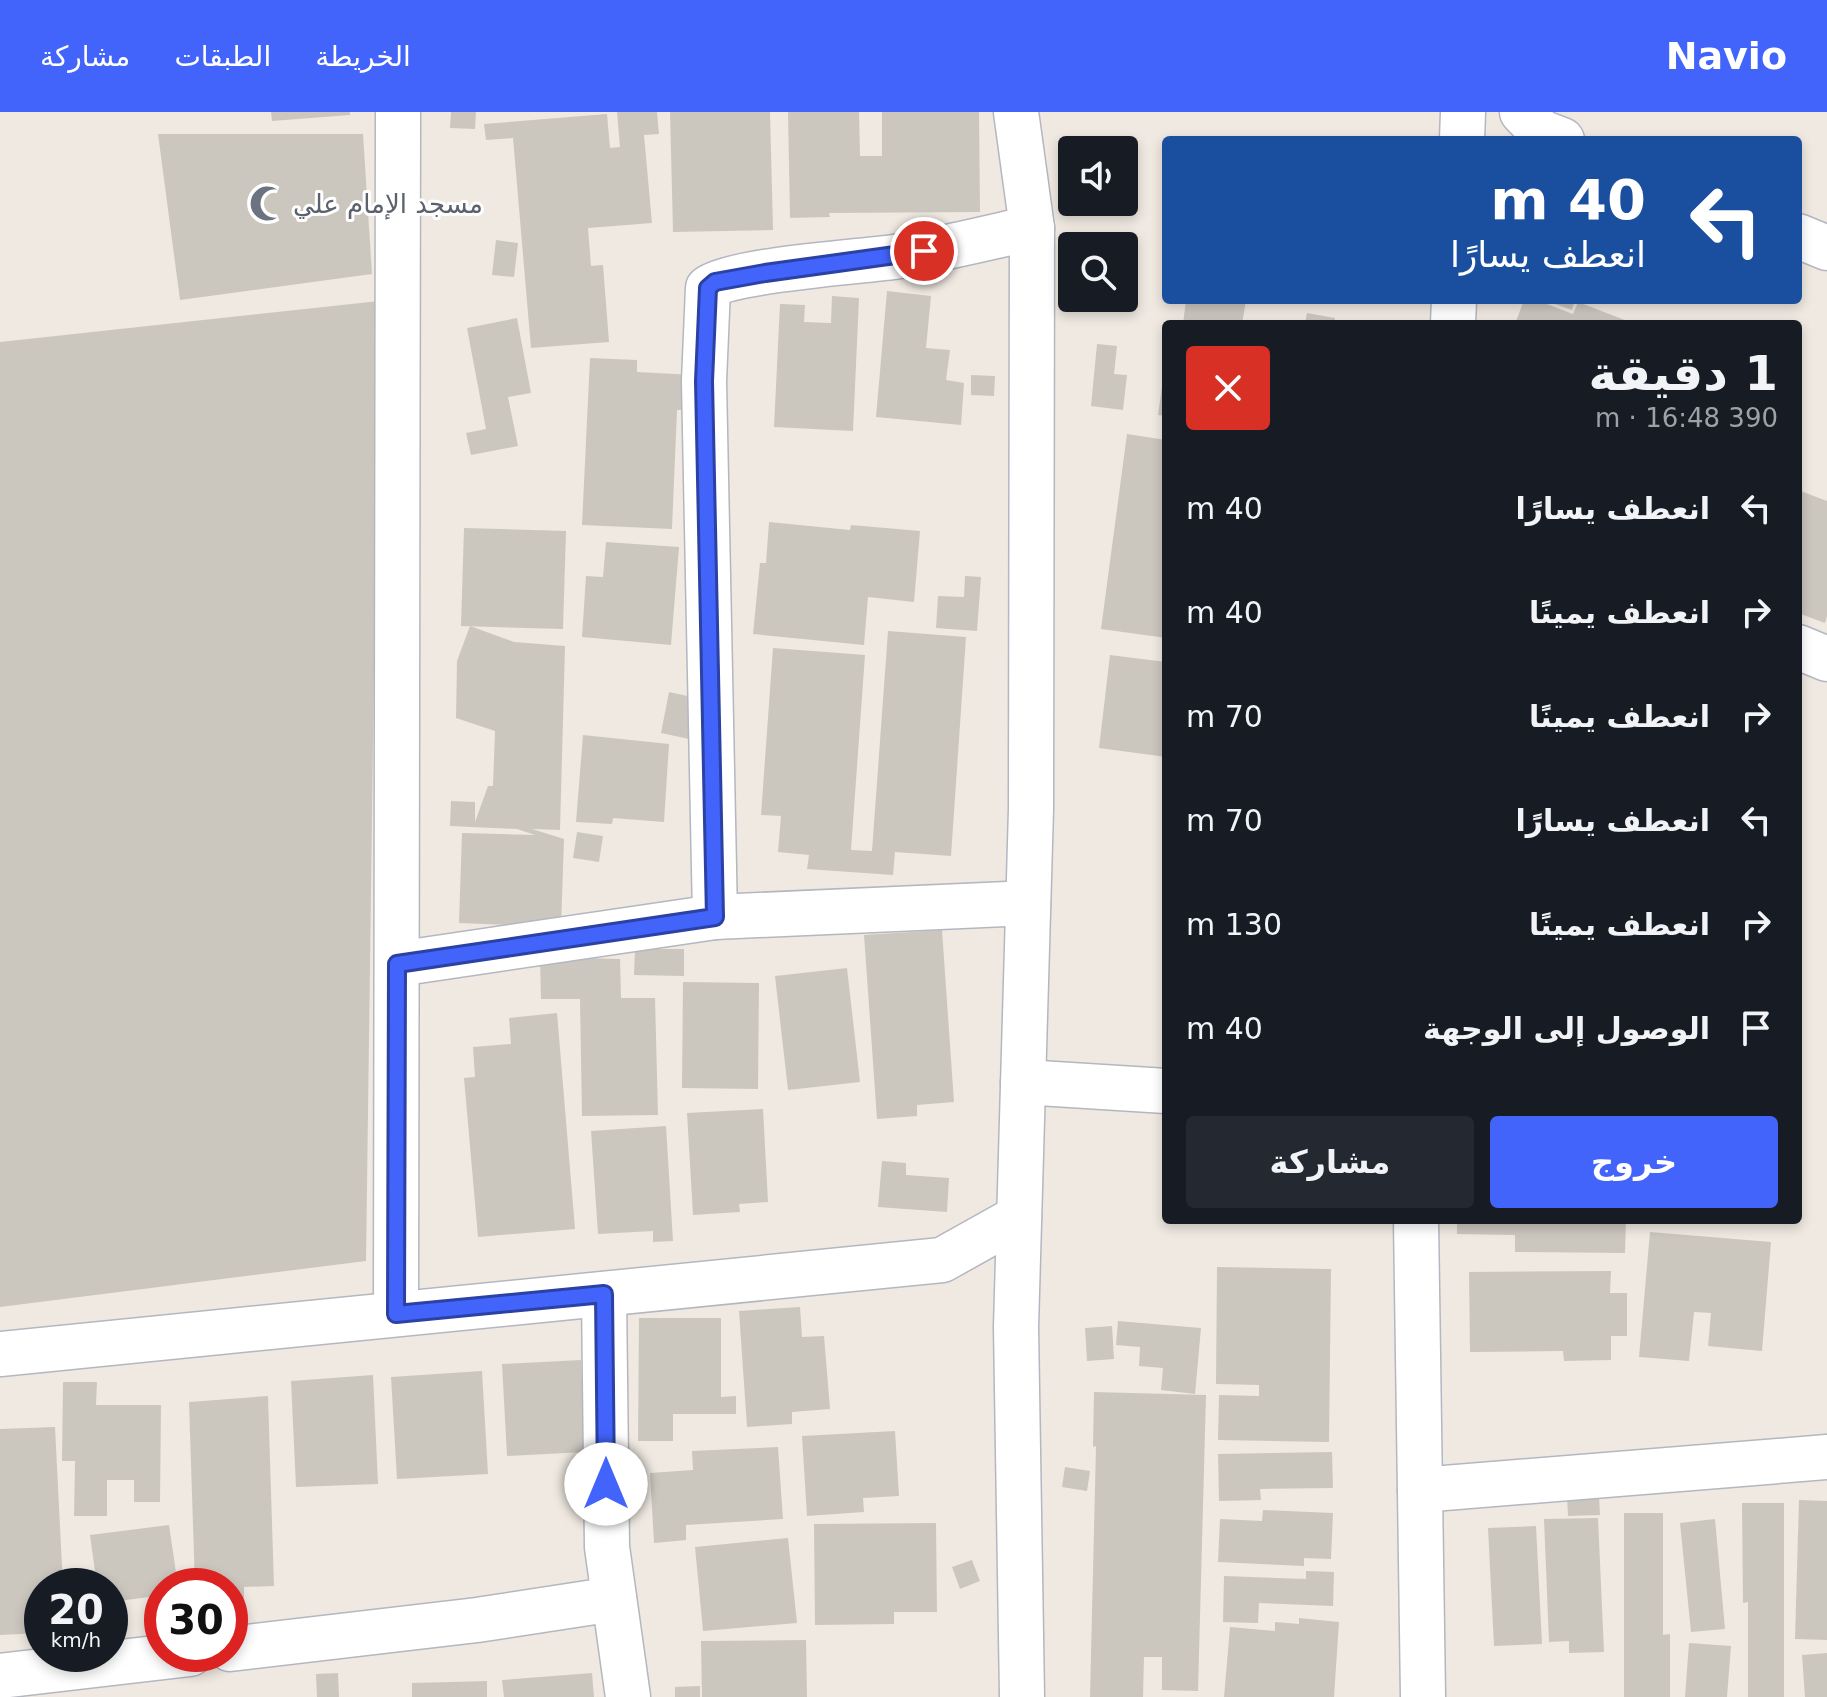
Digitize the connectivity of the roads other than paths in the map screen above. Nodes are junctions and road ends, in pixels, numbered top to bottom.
1 (398, 112) edge
2 (1016, 112) edge
3 (1463, 112) edge
4 (1522, 112) edge
5 (1462, 136) edge
6 (1552, 136) edge
7 (1032, 228) junction
8 (1802, 238) edge
9 (1827, 248) edge
10 (1802, 649) edge
11 (1827, 659) edge
12 (1028, 903) junction
13 (715, 917) junction
14 (397, 964) junction
15 (1023, 1082) junction
16 (1162, 1091) edge
17 (1019, 1217) junction
18 (1416, 1224) edge
19 (604, 1294) junction
20 (396, 1314) junction
21 (0, 1354) edge
22 (1827, 1457) edge
23 (1420, 1490) junction
24 (614, 1599) junction
25 (248, 1647) edge
26 (144, 1659) edge
27 (0, 1676) edge
28 (628, 1697) edge
29 (1022, 1697) edge
30 (1423, 1697) edge

1 - 14 street
2 - 7 street
3 - 5 street
4 - 6 street
7 - 12 street
7 - 13 street
8 - 9 street
10 - 11 street
12 - 13 street
12 - 15 street
13 - 14 street
14 - 20 street
15 - 16 street
15 - 17 street
17 - 19 street
17 - 29 street
18 - 23 street
19 - 20 street
19 - 24 street
20 - 21 street
22 - 23 street
23 - 30 street
24 - 25 street
24 - 28 street
26 - 27 street

